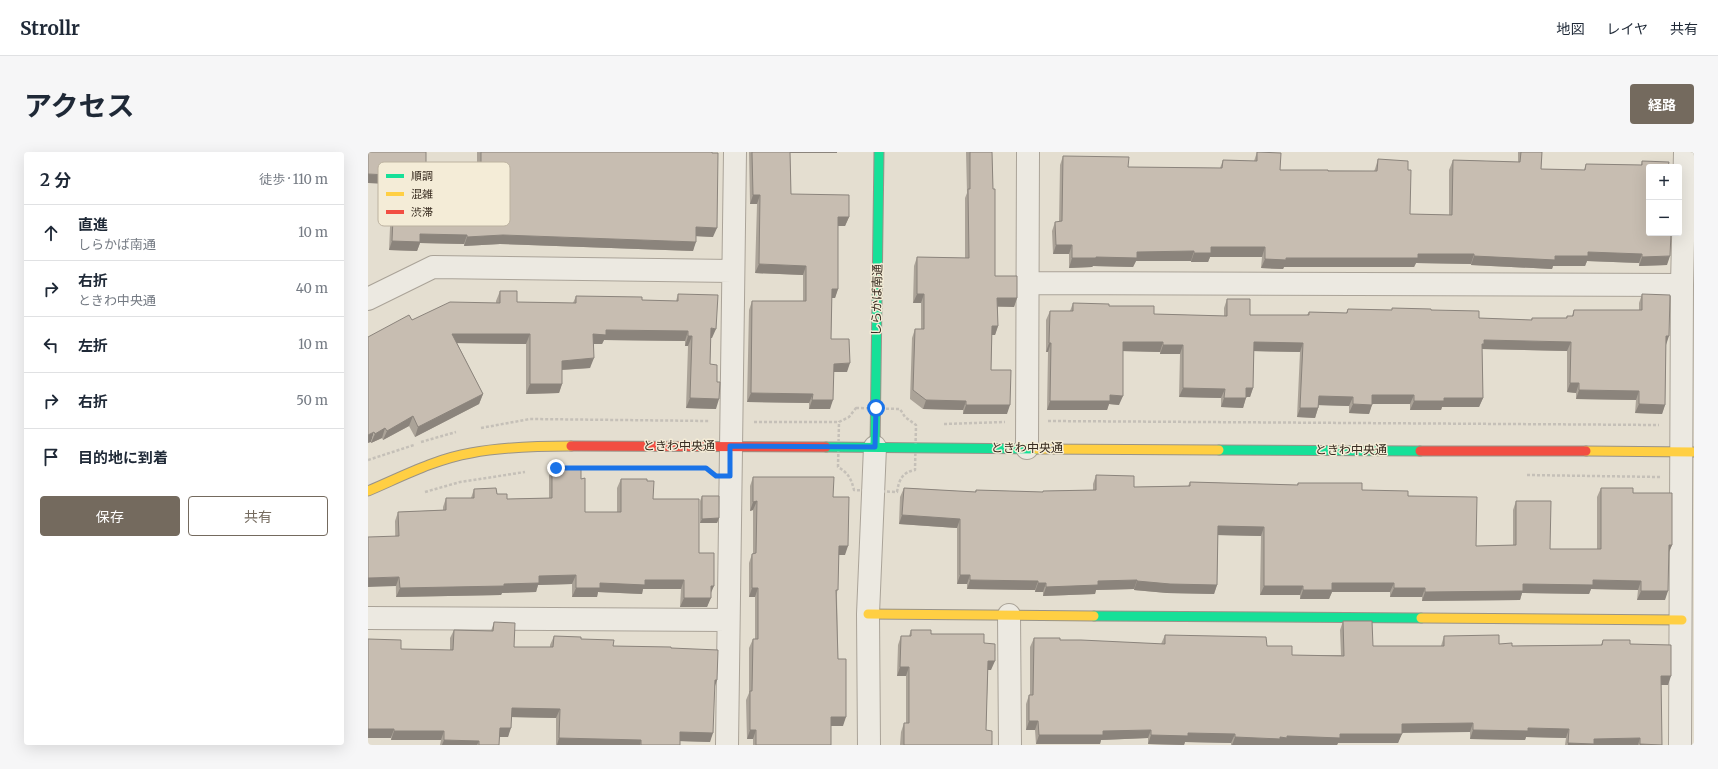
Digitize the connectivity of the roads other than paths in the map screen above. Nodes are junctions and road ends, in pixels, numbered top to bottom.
1 (734, 152) edge
2 (879, 152) edge
3 (1028, 152) edge
4 (1685, 152) edge
5 (732, 271) junction
6 (1027, 284) junction
7 (1682, 285) junction
8 (368, 299) edge
9 (730, 446) junction
10 (875, 447) junction
11 (1026, 448) junction
12 (1688, 452) edge
13 (368, 491) edge
14 (868, 614) junction
15 (1009, 615) junction
16 (368, 618) edge
17 (728, 620) junction
18 (1682, 620) junction
19 (727, 745) edge
20 (869, 745) edge
21 (1010, 745) edge
22 (1680, 745) edge

1 - 5 street
2 - 10 street, しらかば南通
3 - 6 street
4 - 7 street
5 - 8 street
5 - 9 street
6 - 7 street
6 - 11 street
7 - 12 street
9 - 10 street, ときわ中央通
9 - 13 street, ときわ中央通
9 - 17 street
10 - 11 street, ときわ中央通
10 - 14 street
11 - 12 street, ときわ中央通
12 - 18 street
14 - 15 street
14 - 20 street
15 - 18 street
15 - 21 street
16 - 17 street
17 - 19 street
18 - 22 street

